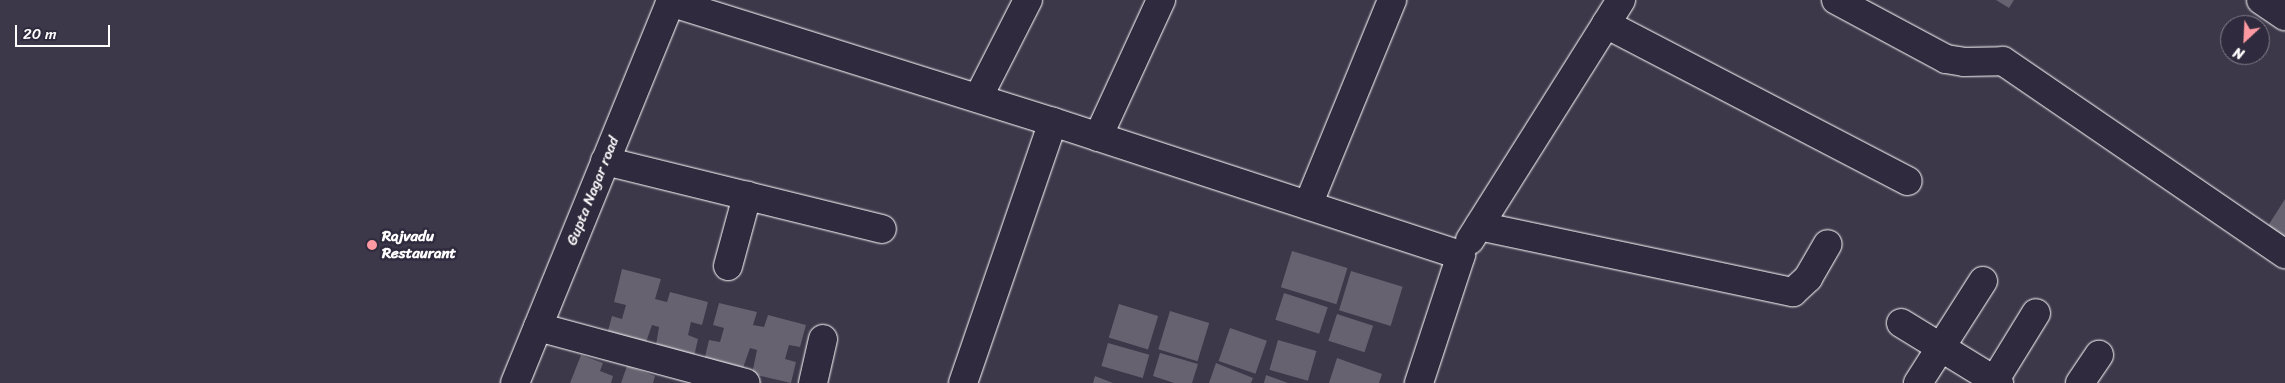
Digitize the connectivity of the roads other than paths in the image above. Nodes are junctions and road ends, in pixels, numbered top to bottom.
1 (1028, 0) edge
2 (1160, 0) edge
3 (1392, 0) edge
4 (1621, 0) edge
5 (1836, 0) edge
6 (2261, 0) edge
7 (670, 1) edge
8 (2285, 16) edge
9 (1606, 24) junction
10 (978, 98) junction
11 (1052, 122) junction
12 (1098, 136) junction
13 (605, 161) junction
14 (1908, 181) dead end
15 (747, 196) junction
16 (1308, 205) junction
17 (1479, 226) junction
18 (882, 229) dead end
19 (1828, 244) dead end
20 (2285, 254) edge
21 (1461, 255) junction
22 (728, 266) dead end
23 (1983, 280) dead end
24 (2036, 313) dead end
25 (1901, 323) dead end
26 (538, 327) junction
27 (823, 339) dead end
28 (1940, 347) junction
29 (2099, 355) dead end
30 (1995, 382) edge
31 (515, 383) edge
32 (746, 383) edge
33 (813, 383) edge
34 (963, 383) edge
35 (1420, 383) edge
36 (1918, 383) edge
37 (2080, 383) edge

1 - 10 street
2 - 12 street
3 - 16 street
4 - 9 street
5 - 20 street
6 - 8 street
7 - 10 street
7 - 13 street, Gupta Nagar road
9 - 14 street
9 - 17 street
10 - 11 street
11 - 12 street
11 - 34 street
12 - 16 street
13 - 15 street
13 - 26 street, Gupta Nagar road
15 - 18 street
15 - 22 street
16 - 21 street
17 - 19 street
17 - 21 street
21 - 35 street
23 - 28 street
24 - 30 street
25 - 28 street
26 - 31 street, Gupta Nagar road
26 - 32 street
27 - 33 street
28 - 30 street
28 - 36 street
29 - 37 street

